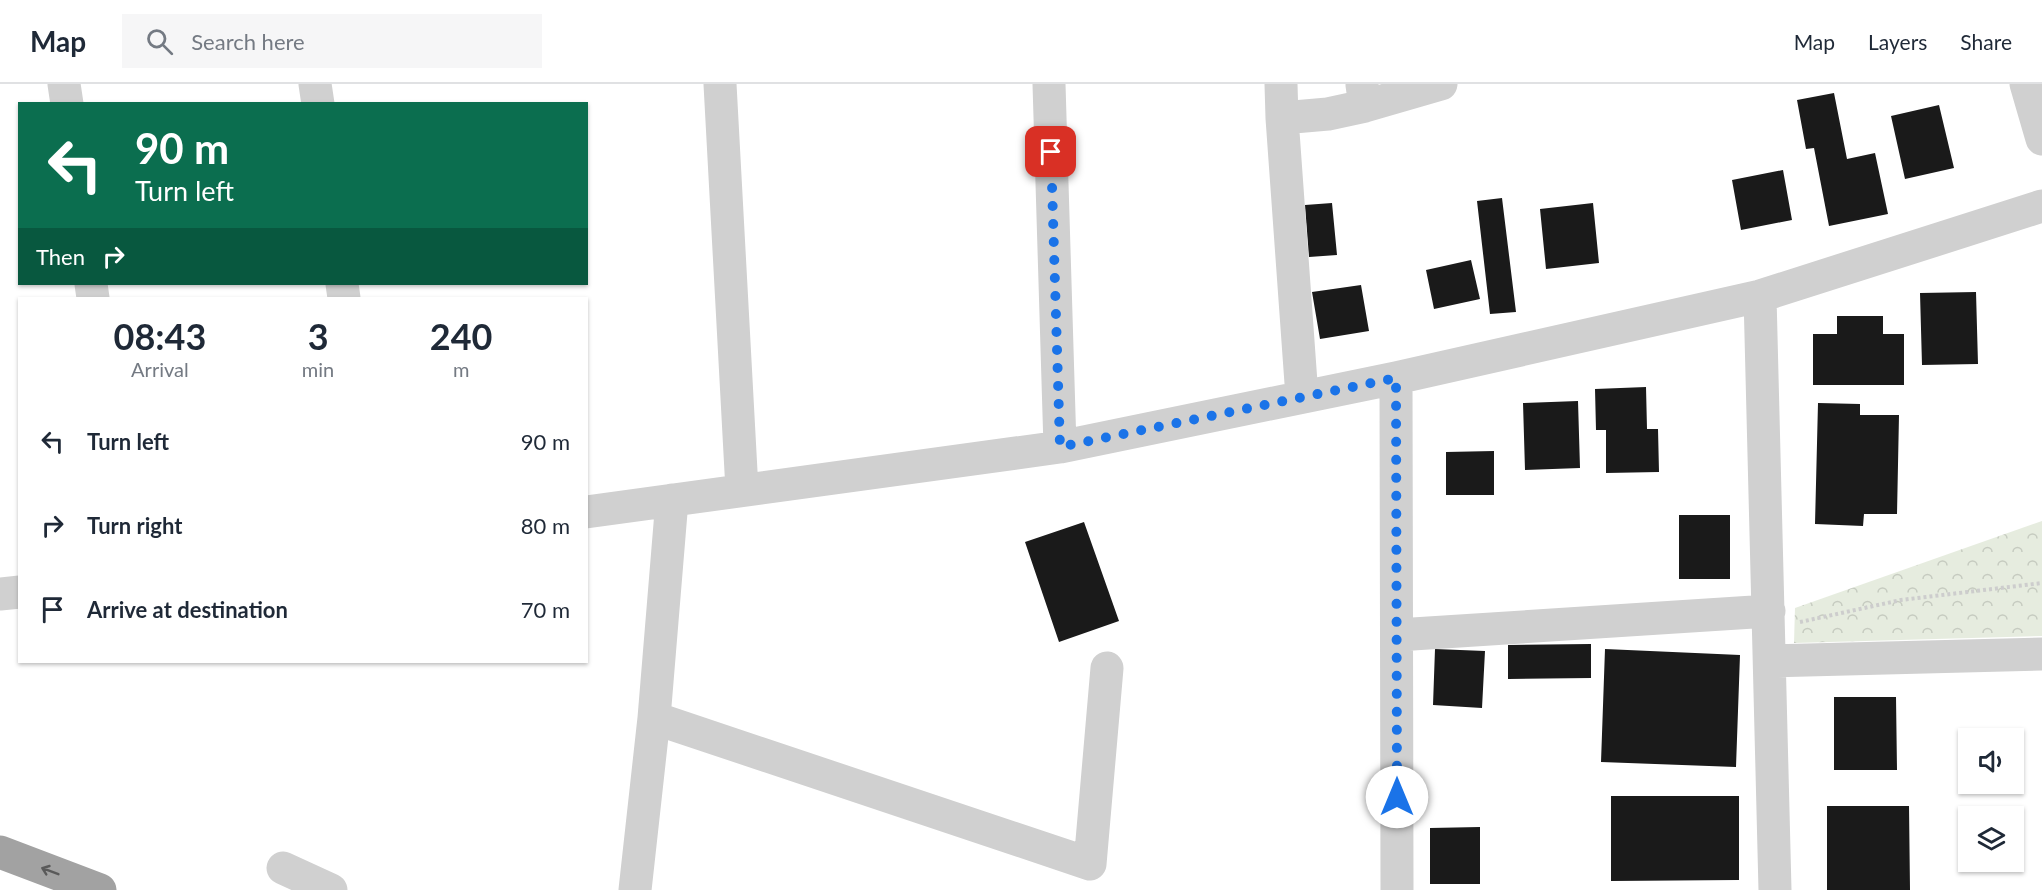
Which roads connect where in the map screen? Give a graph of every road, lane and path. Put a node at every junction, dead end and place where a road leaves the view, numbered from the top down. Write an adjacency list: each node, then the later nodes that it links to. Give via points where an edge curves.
1 (64, 84): 9 (street)
2 (315, 84): 10 (street)
3 (720, 84): 18 (street)
4 (1049, 84): 17 (street)
5 (1281, 84): 11 (street)
6 (1441, 84): 8 (street)
7 (2026, 84): 12 (street)
8 (1363, 95): 11 (street, via 1328,114)
9 (67, 102)
10 (318, 102)
11 (1282, 118): 16 (street)
12 (2042, 139)
13 (2042, 206): 14 (street)
14 (1760, 296): 15 (street); 24 (street)
15 (1396, 378): 16 (street); 25 (street)
16 (1302, 397): 17 (street)
17 (1060, 447): 18 (street)
18 (742, 490): 19 (street)
19 (672, 500): 20 (street); 29 (street)
20 (588, 512)
21 (2042, 583): 24 (path)
22 (18, 592): 23 (street)
23 (0, 594)
24 (1769, 620): 25 (street); 27 (street)
25 (1397, 634): 35 (street)
26 (2042, 654): 27 (street)
27 (1770, 661): 36 (street)
28 (1107, 668): 29 (street, via 1090,864)
29 (654, 718): 34 (street)
30 (0, 852): 32 (highway, one-way to 30)
31 (283, 868): 33 (street)
32 (100, 890)
33 (331, 890)
34 (635, 890)
35 (1397, 890)
36 (1775, 890)

